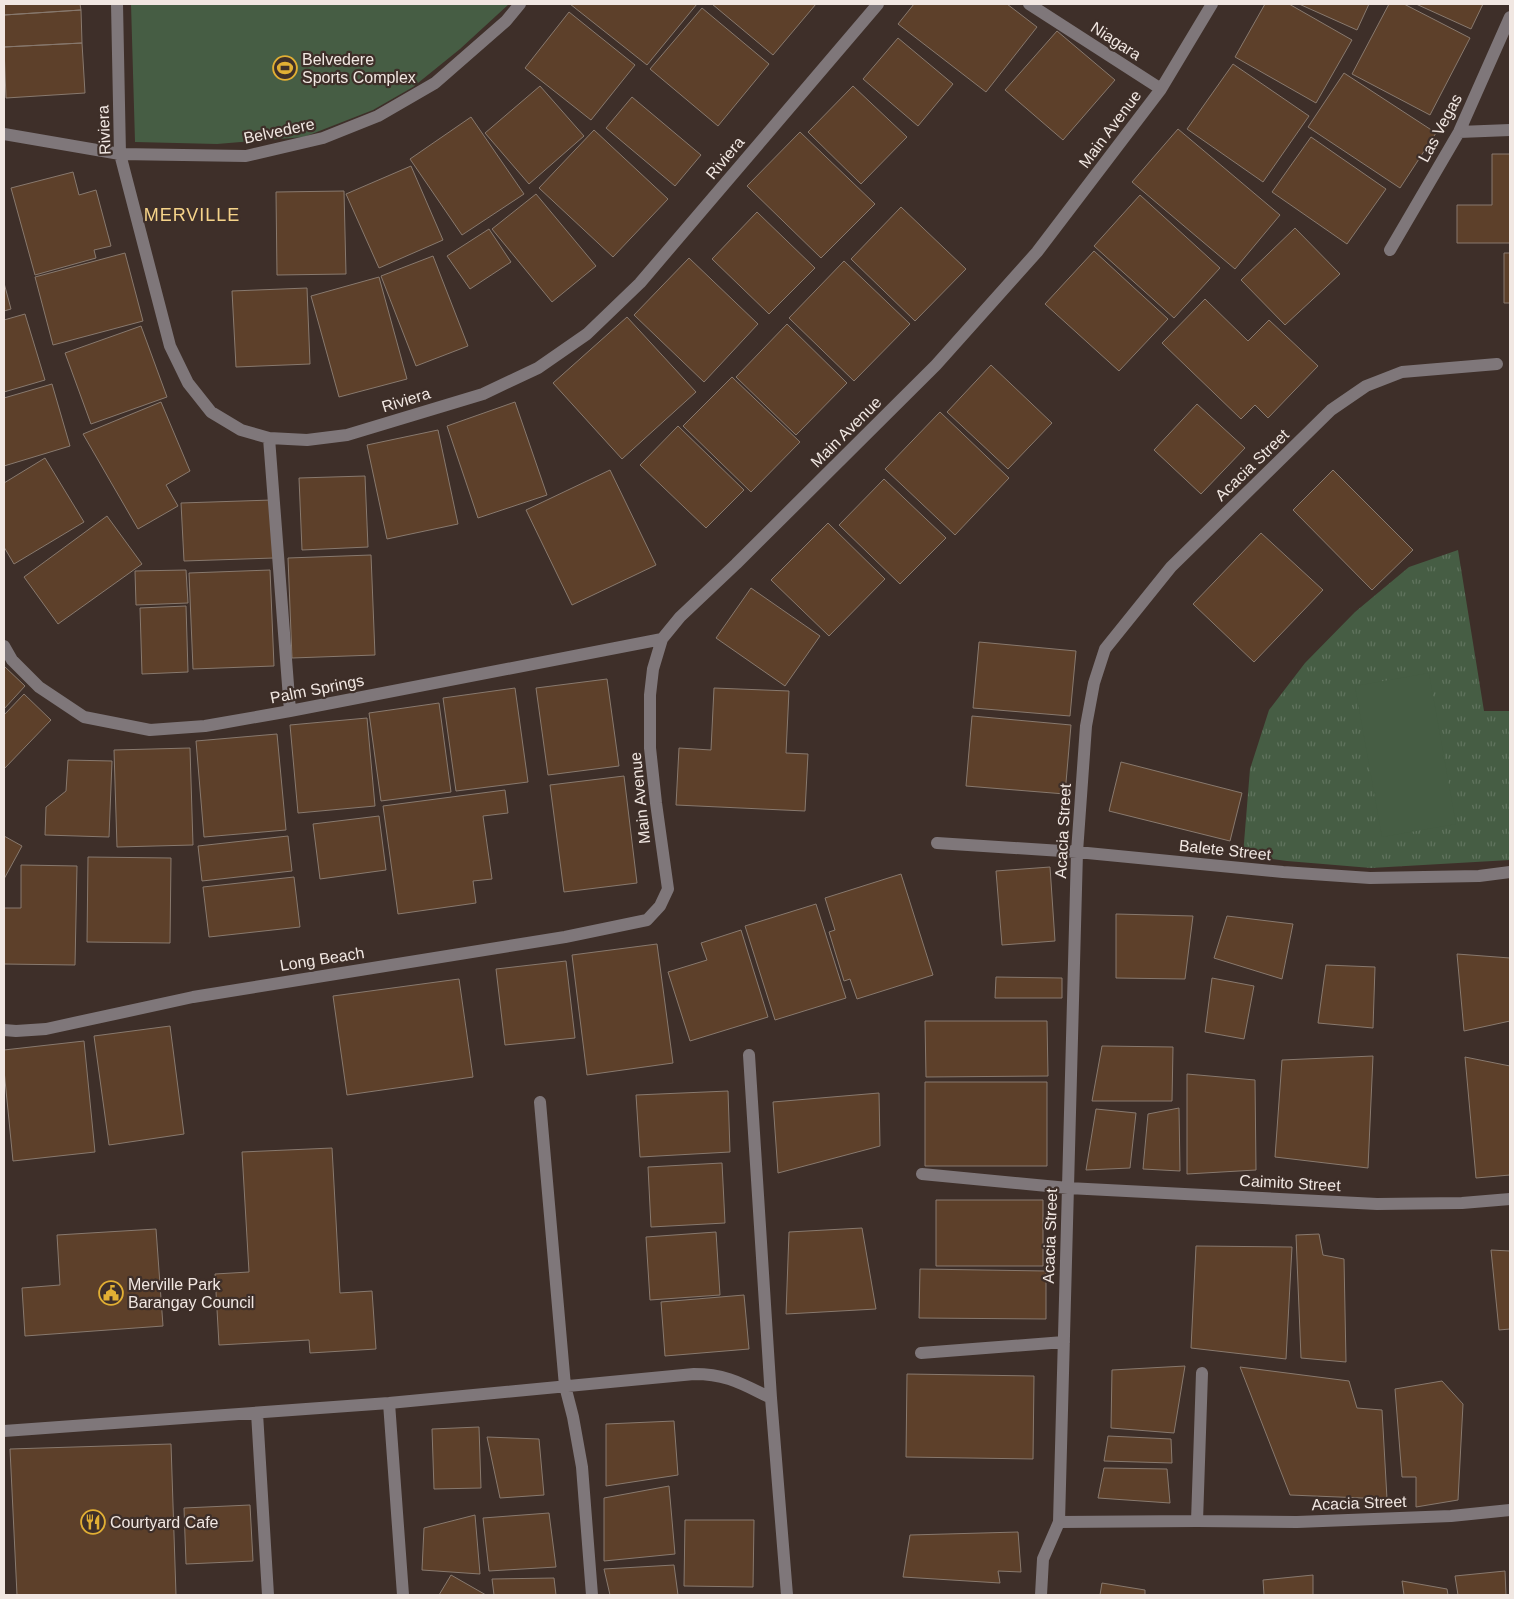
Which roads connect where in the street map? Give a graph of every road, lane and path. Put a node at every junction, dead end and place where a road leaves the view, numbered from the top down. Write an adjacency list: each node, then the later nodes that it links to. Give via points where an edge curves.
1 (117, 4): 11 (street, Riviera)
2 (520, 4): 11 (street, Belvedere, via 506,21 435,83 378,116 323,138 246,156)
3 (878, 4): 14 (street, Riviera, via 640,282 587,334 538,368 484,394 347,435 307,440)
4 (1029, 4): 7 (street, Niagara)
5 (1212, 4): 7 (street, Main Avenue)
6 (1510, 17): 9 (street, Las Vegas)
7 (1161, 89): 15 (street, Main Avenue, via 1037,252 936,366 680,617)
8 (1510, 130): 9 (street)
9 (1459, 132): 12 (street, Las Vegas)
10 (4, 134): 11 (street, Belvedere)
11 (120, 154): 14 (street, Riviera, via 170,346 188,383 211,412 241,430)
12 (1390, 250)
13 (1497, 364): 19 (street, Acacia Street, via 1402,372 1366,386 1331,410 1171,566 1105,649 1086,726)
14 (269, 438): 17 (street)
15 (662, 639): 17 (street, Palm Springs); 21 (street, Main Avenue, via 653,669 650,695 650,748 668,889 660,906)
16 (4, 646): 17 (street, Palm Springs, via 12,660 39,687 84,718 150,730 205,726)
17 (290, 712)
18 (937, 843): 19 (street, Balete Street)
19 (1077, 852): 20 (street, Balete Street, via 1370,878 1479,876); 26 (street, Acacia Street)
20 (1510, 872)
21 (647, 920): 22 (street, Long Beach, via 565,937 193,997 46,1029)
22 (4, 1030)
23 (749, 1054): 32 (street)
24 (540, 1102): 31 (street)
25 (922, 1174): 26 (street, Caimito Street)
26 (1068, 1188): 27 (street, Caimito Street, via 1377,1204); 28 (street, Acacia Street)
27 (1510, 1199)
28 (1064, 1342): 29 (street); 38 (street, Acacia Street)
29 (920, 1354)
30 (1202, 1372): 37 (street)
31 (565, 1386): 32 (street, via 712,1374 733,1379); 33 (street); 41 (street, via 582,1467)
32 (771, 1398): 42 (street)
33 (389, 1403): 34 (street); 40 (street)
34 (257, 1413): 35 (street); 39 (street)
35 (4, 1431)
36 (1510, 1510): 37 (street, Acacia Street, via 1451,1516 1297,1522)
37 (1197, 1521): 38 (street, Acacia Street)
38 (1059, 1522): 43 (street, Acacia Street, via 1043,1559)
39 (268, 1595)
40 (403, 1595)
41 (592, 1595)
42 (788, 1595)
43 (1042, 1595)

